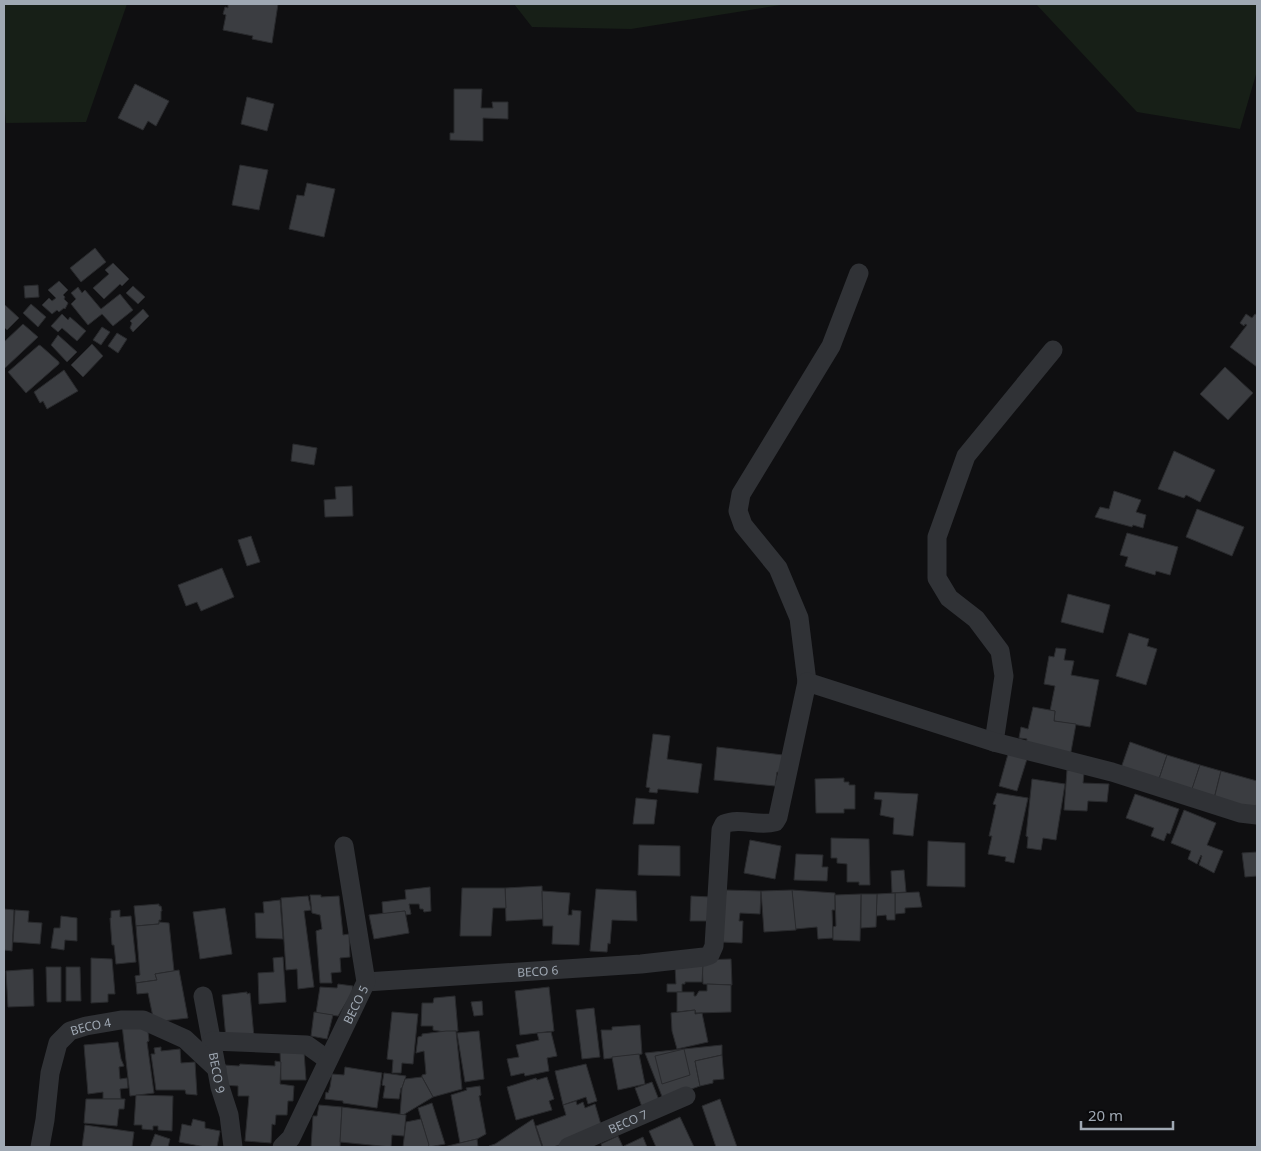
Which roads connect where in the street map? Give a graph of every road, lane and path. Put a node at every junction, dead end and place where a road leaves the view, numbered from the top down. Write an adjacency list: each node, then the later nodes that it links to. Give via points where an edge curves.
1 (859, 273): 3 (lane, via 831,346 741,494 738,511 743,525 778,568 799,618)
2 (1053, 350): 4 (lane, via 966,456 937,537 937,578 948,598 976,619 1000,651 1004,676)
3 (807, 682): 4 (lane); 7 (lane, BECO 6, via 778,817 768,824 730,821 721,830 714,946 710,955 641,964)
4 (994, 742): 5 (lane, via 1112,772 1240,813)
5 (1257, 815)
6 (344, 846): 7 (lane, BECO 5)
7 (366, 982): 10 (lane, BECO 5)
8 (203, 996): 9 (lane, BECO 9)
9 (212, 1041): 10 (lane, via 307,1045); 11 (lane, BECO 9)
10 (328, 1060): 15 (lane, BECO 5, via 291,1138)
11 (217, 1069): 13 (lane, BECO 4, via 185,1039 143,1020 121,1020 70,1032 58,1043 50,1073); 14 (lane, BECO 9, via 229,1115)
12 (686, 1096): 16 (lane, BECO 7)
13 (40, 1147)
14 (233, 1147)
15 (282, 1147)
16 (568, 1147)

